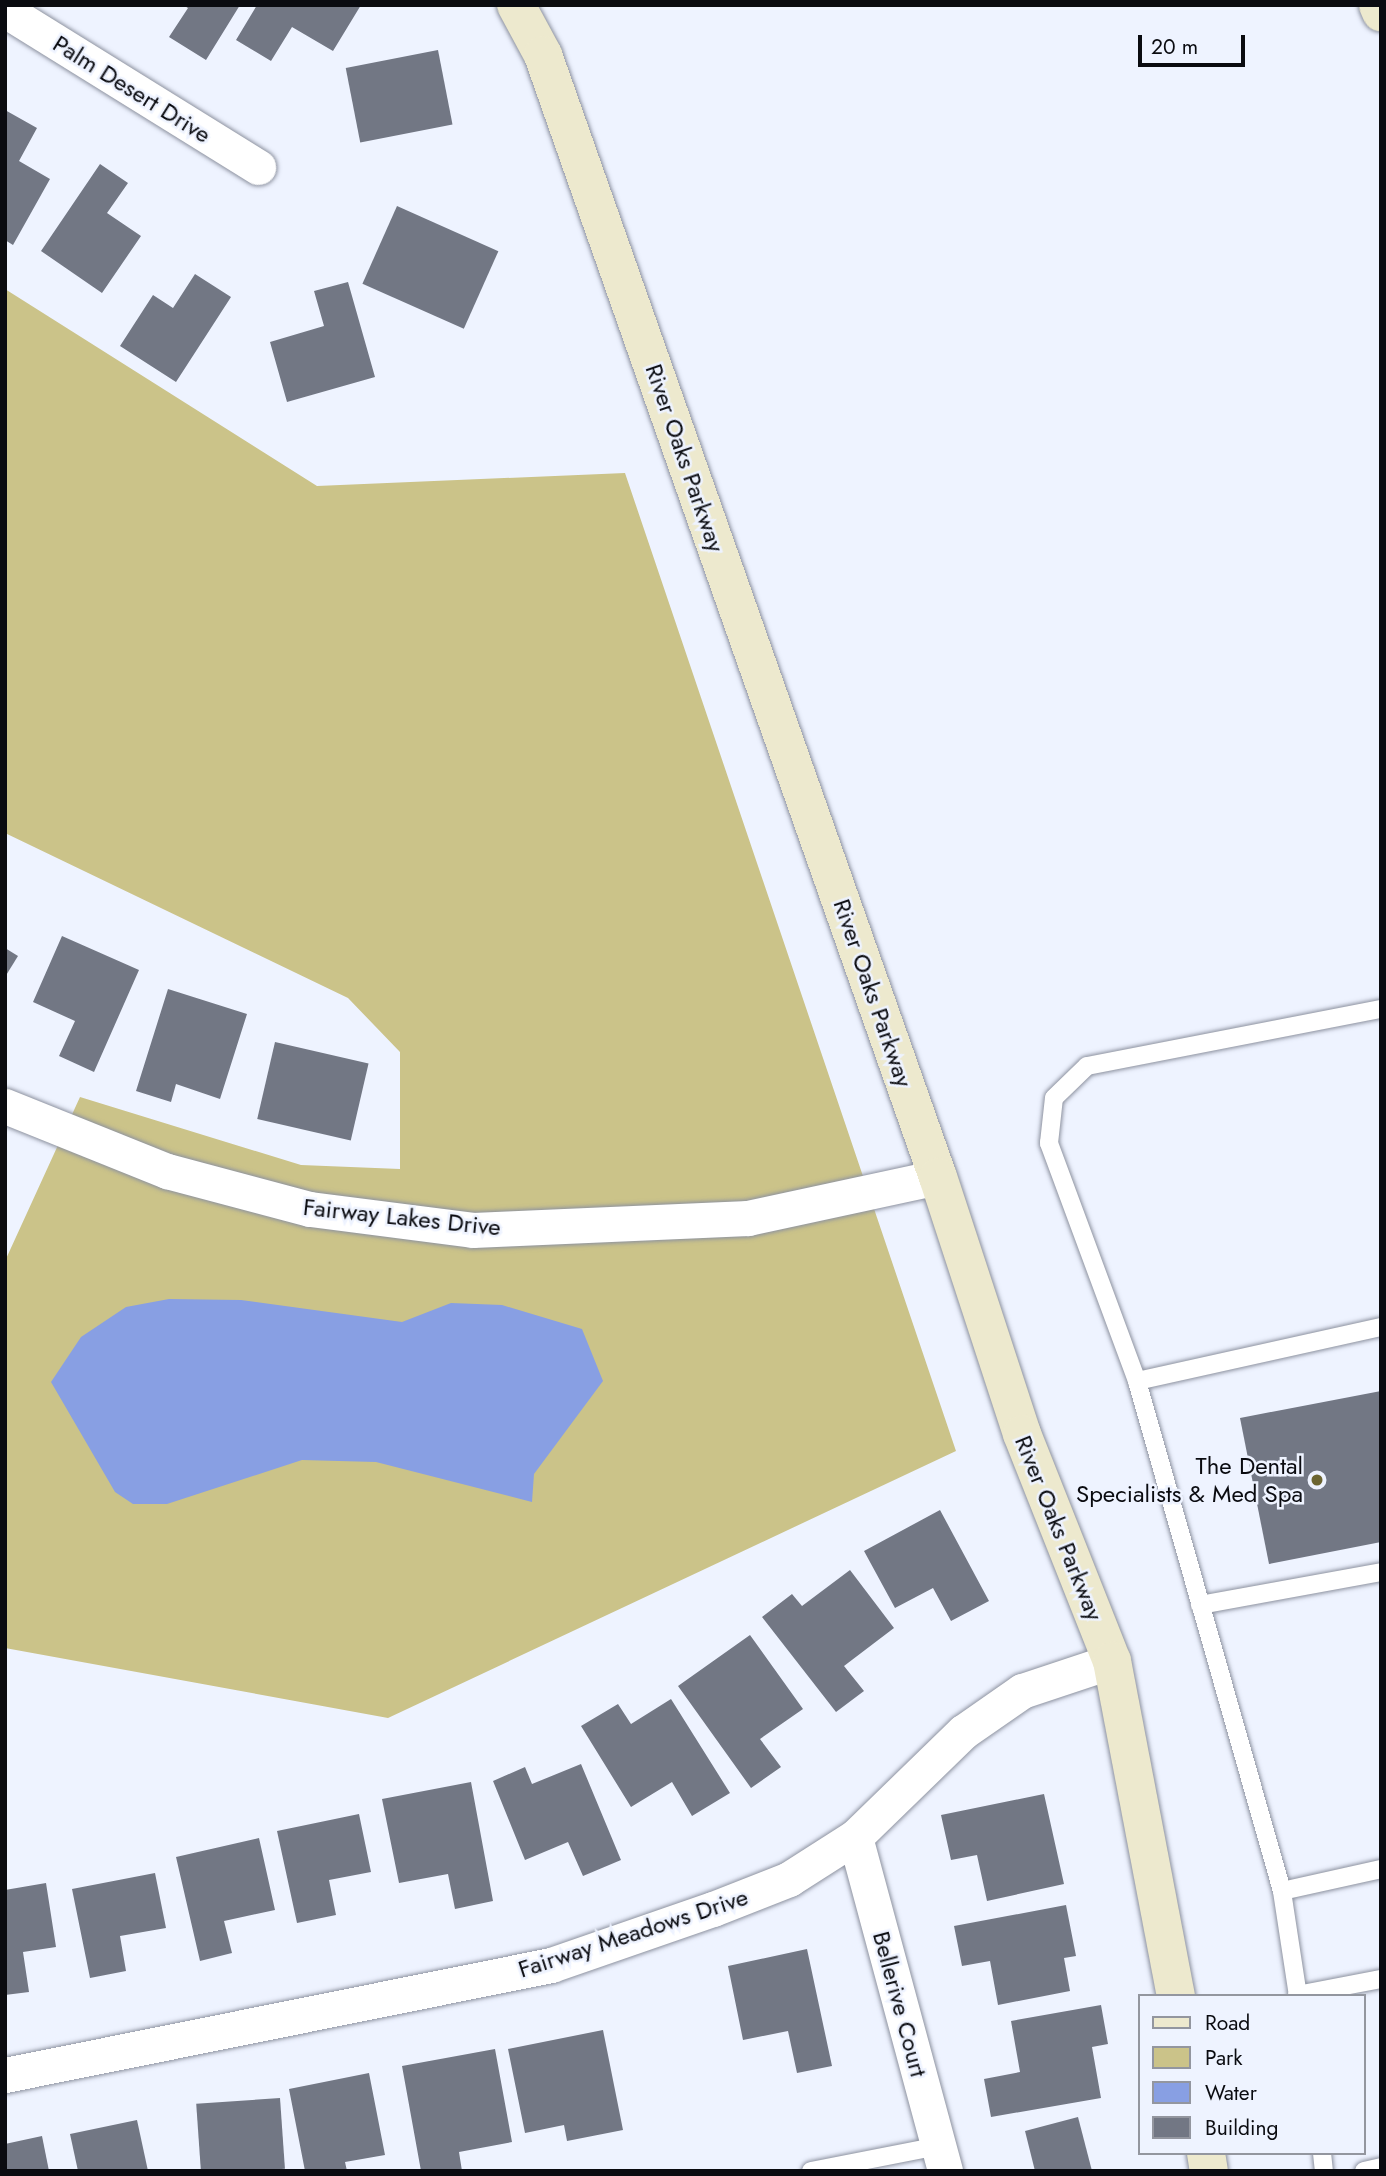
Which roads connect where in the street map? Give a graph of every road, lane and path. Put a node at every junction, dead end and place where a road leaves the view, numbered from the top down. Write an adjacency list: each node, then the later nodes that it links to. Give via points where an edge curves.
1 (516, 5): 8 (street, River Oaks Parkway, via 548,67)
2 (1378, 5): 4 (street)
3 (5, 10): 5 (street, Palm Desert Drive)
4 (1381, 12)
5 (258, 167)
6 (1381, 1009): 10 (lane, via 1087,1066 1054,1098 1049,1143)
7 (5, 1106): 8 (street, Fairway Lakes Drive, via 167,1171 245,1192 310,1209 473,1230 748,1218)
8 (938, 1177): 13 (street, River Oaks Parkway, via 1022,1434)
9 (1381, 1327): 10 (lane)
10 (1137, 1381): 12 (lane)
11 (1381, 1572): 12 (lane)
12 (1200, 1605): 16 (lane)
13 (1112, 1661): 14 (street, Fairway Meadows Drive, via 1022,1691 963,1732); 18 (street, River Oaks Parkway)
14 (855, 1837): 21 (street, Fairway Meadows Drive, via 789,1879 551,1965); 22 (street, Bellerive Court)
15 (1381, 1869): 16 (lane)
16 (1282, 1891): 19 (lane)
17 (1381, 1979): 20 (lane)
18 (1176, 1994)
19 (1298, 1994)
20 (1303, 1994)
21 (5, 2075)
22 (942, 2159): 24 (lane)
23 (1381, 2167): 25 (lane)
24 (811, 2171)
25 (1364, 2171)

